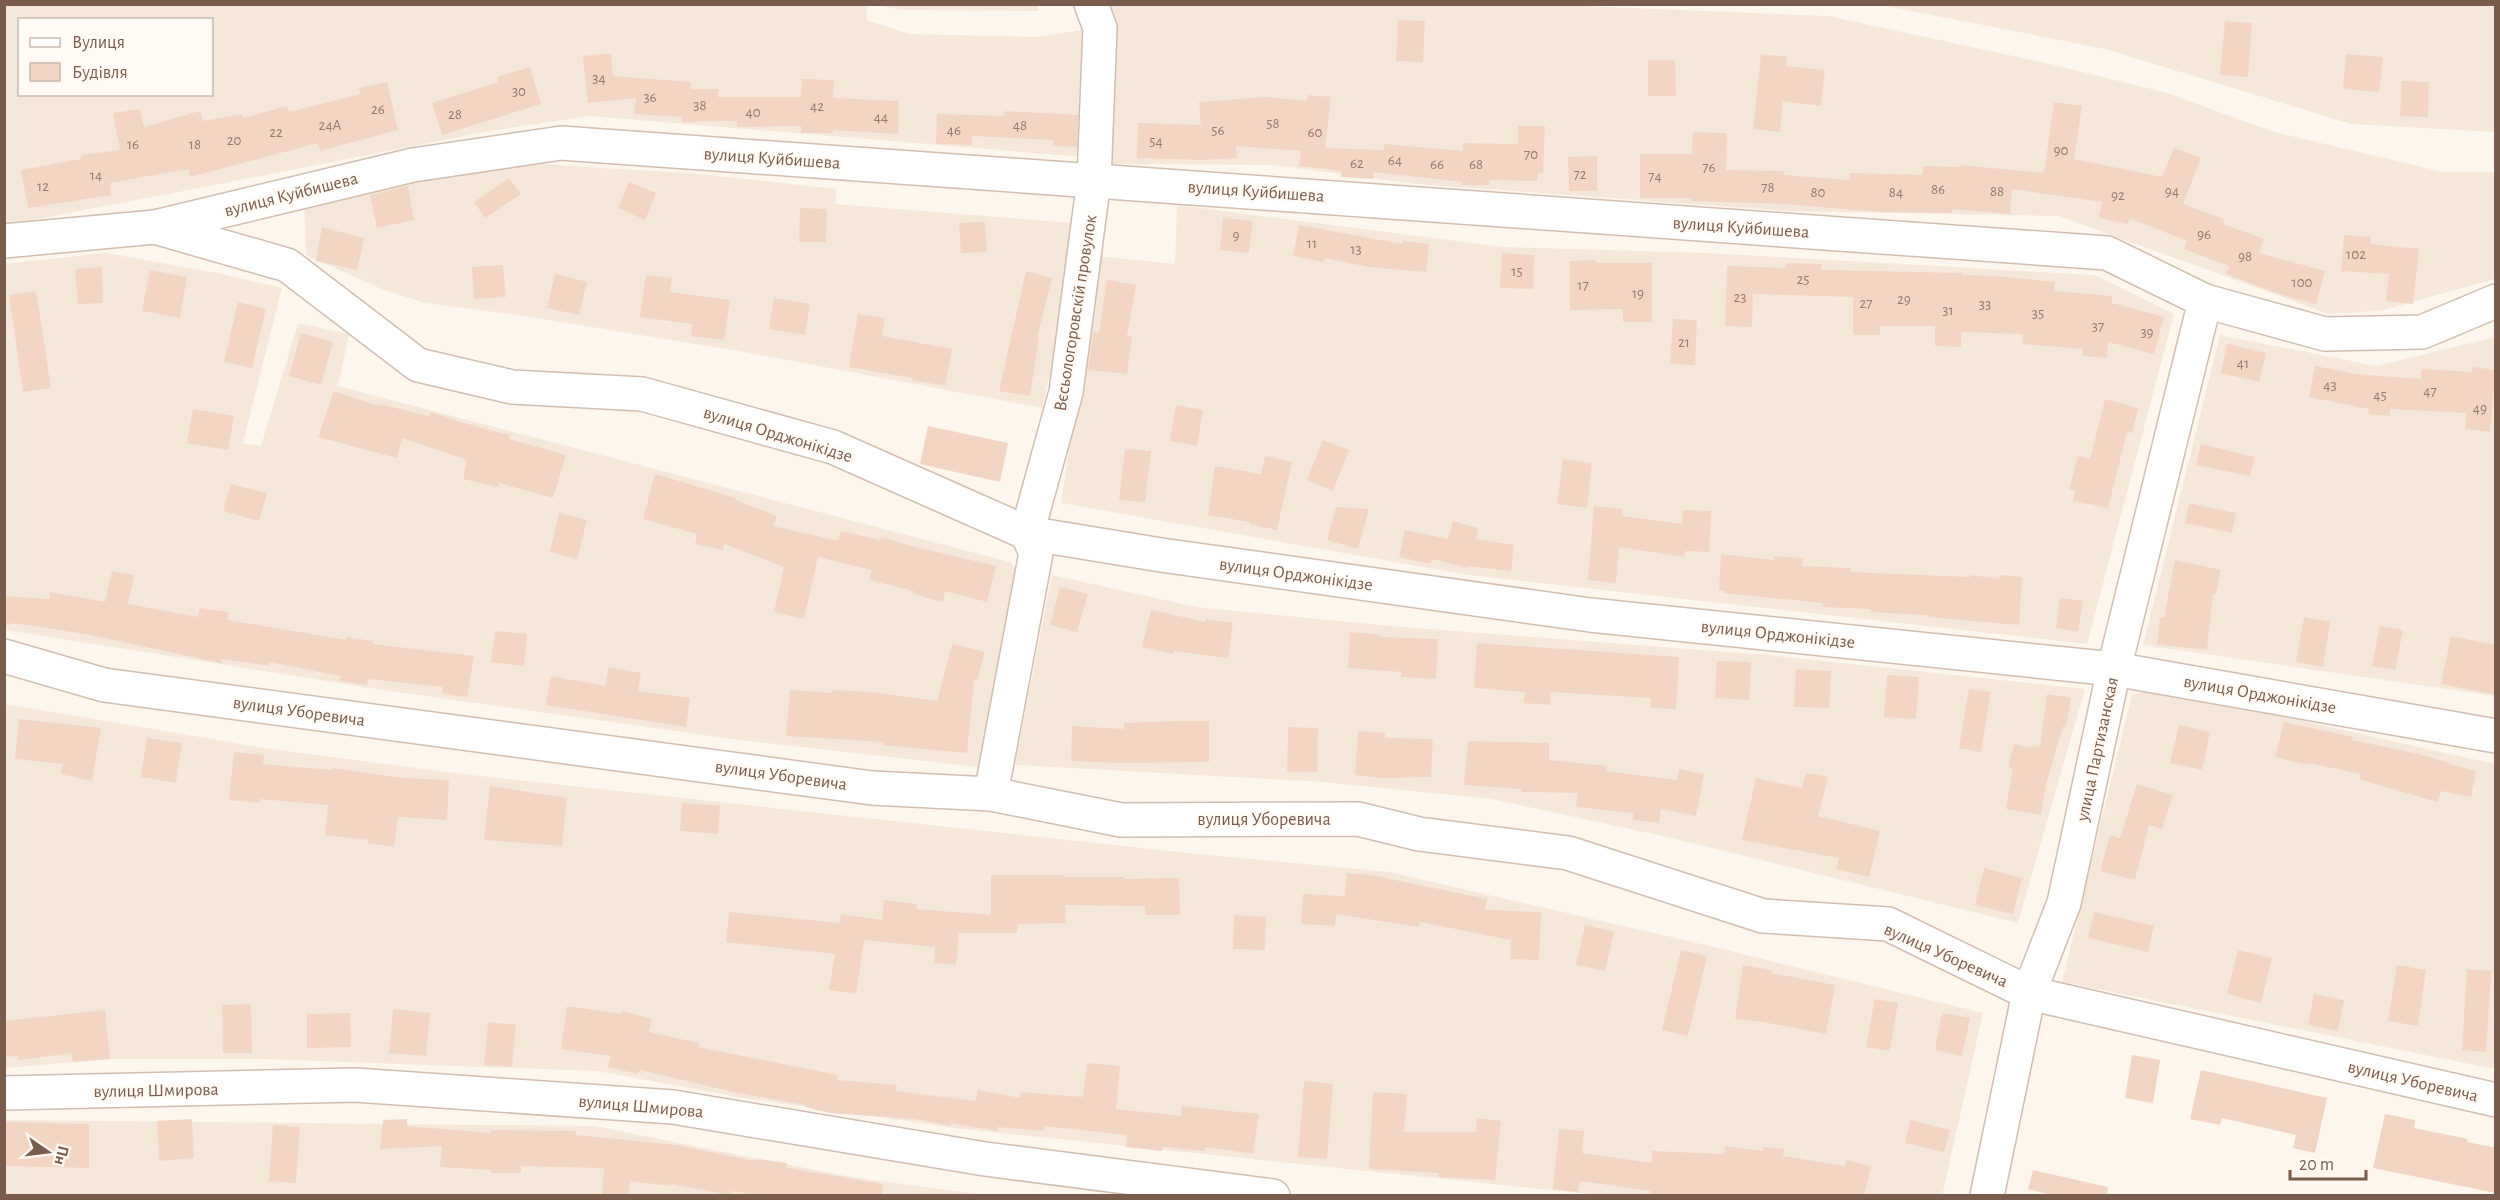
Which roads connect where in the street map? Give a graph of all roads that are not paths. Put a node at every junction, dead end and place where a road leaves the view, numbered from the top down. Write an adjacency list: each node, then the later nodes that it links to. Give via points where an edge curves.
1 (1091, 4): 2 (street, Вєсьологоровскій провулок, via 1100,28)
2 (1094, 180): 3 (street, вулиця Куйбишева, via 561,143 413,165); 5 (street, вулиця Куйбишева, via 2107,253); 7 (street, Вєсьологоровскій провулок, via 1066,392)
3 (155, 227): 4 (street, вулиця Куйбишева); 7 (street, вулиця Орджонікідзе, via 287,265 418,365 512,387 642,394 833,447)
4 (4, 241)
5 (2205, 301): 6 (street, вулиця Куйбишева, via 2325,334 2422,332); 9 (street, улица Партизанская)
6 (2496, 301)
7 (1027, 533): 9 (street, вулиця Орджонікідзе, via 1590,615); 11 (street, via 1036,553)
8 (4, 656): 11 (street, вулиця Уборевича, via 104,684 872,788)
9 (2114, 669): 10 (street, вулиця Орджонікідзе); 12 (street, улица Партизанская, via 2064,903)
10 (2496, 736)
11 (991, 794): 12 (street, вулиця Уборевича, via 1121,820 1358,819 1419,834 1568,853 1763,916 1888,924)
12 (2029, 993): 14 (street, вулиця Уборевича); 16 (street, улица Партизанская)
13 (4, 1094): 15 (street, вулиця Шмирова, via 355,1085 673,1107 985,1158)
14 (2496, 1100)
15 (1273, 1196)
16 (1987, 1196)

